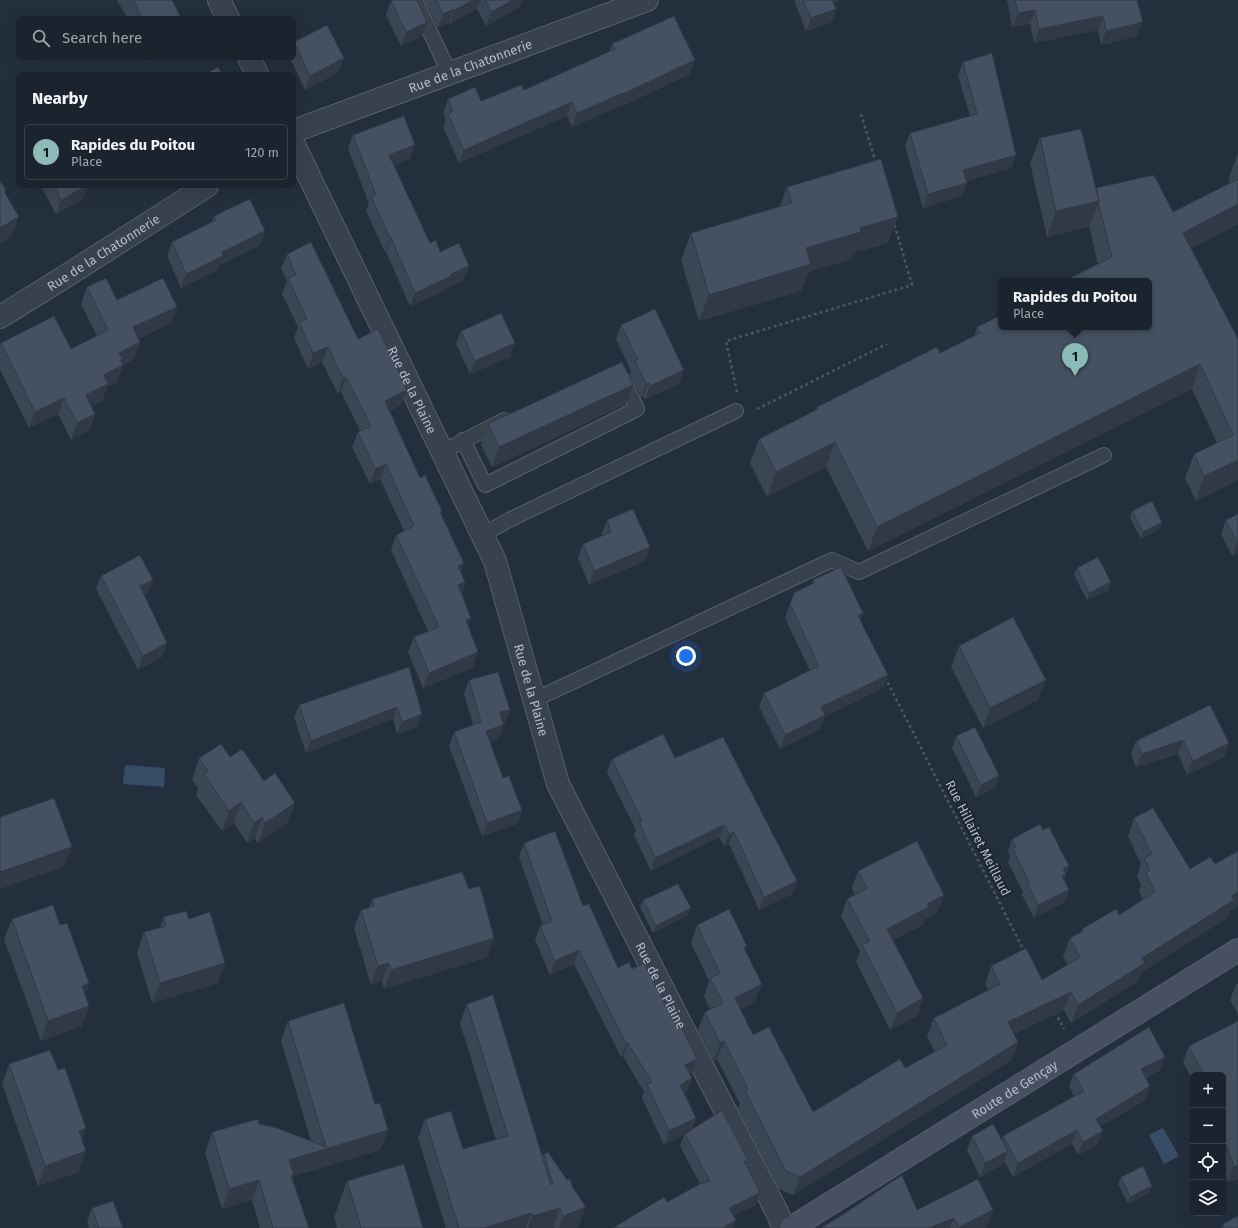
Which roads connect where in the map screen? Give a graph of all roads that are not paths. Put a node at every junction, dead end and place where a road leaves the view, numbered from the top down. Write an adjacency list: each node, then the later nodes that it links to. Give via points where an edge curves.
1 (219, 0): 4 (street)
2 (415, 0): 7 (lane)
3 (647, 0): 7 (street, Rue de la Chatonnerie)
4 (227, 16)
5 (250, 60): 6 (street)
6 (256, 72)
7 (450, 74): 8 (street, Rue de la Chatonnerie)
8 (296, 130)
9 (296, 149): 16 (street, Rue de la Plaine)
10 (204, 188): 11 (street, Rue de la Chatonnerie)
11 (0, 317)
12 (616, 367): 15 (lane, via 637,409 485,485)
13 (736, 411): 18 (lane)
14 (518, 413): 15 (lane)
15 (463, 440): 16 (lane)
16 (442, 452): 18 (street, Rue de la Plaine)
17 (1104, 455): 19 (lane, via 860,572 832,560)
18 (482, 535): 19 (street, Rue de la Plaine, via 495,561)
19 (534, 700): 21 (street, Rue de la Plaine, via 558,784)
20 (1238, 950): 22 (main road, Route de Gençay)
21 (784, 1228)
22 (791, 1228)

